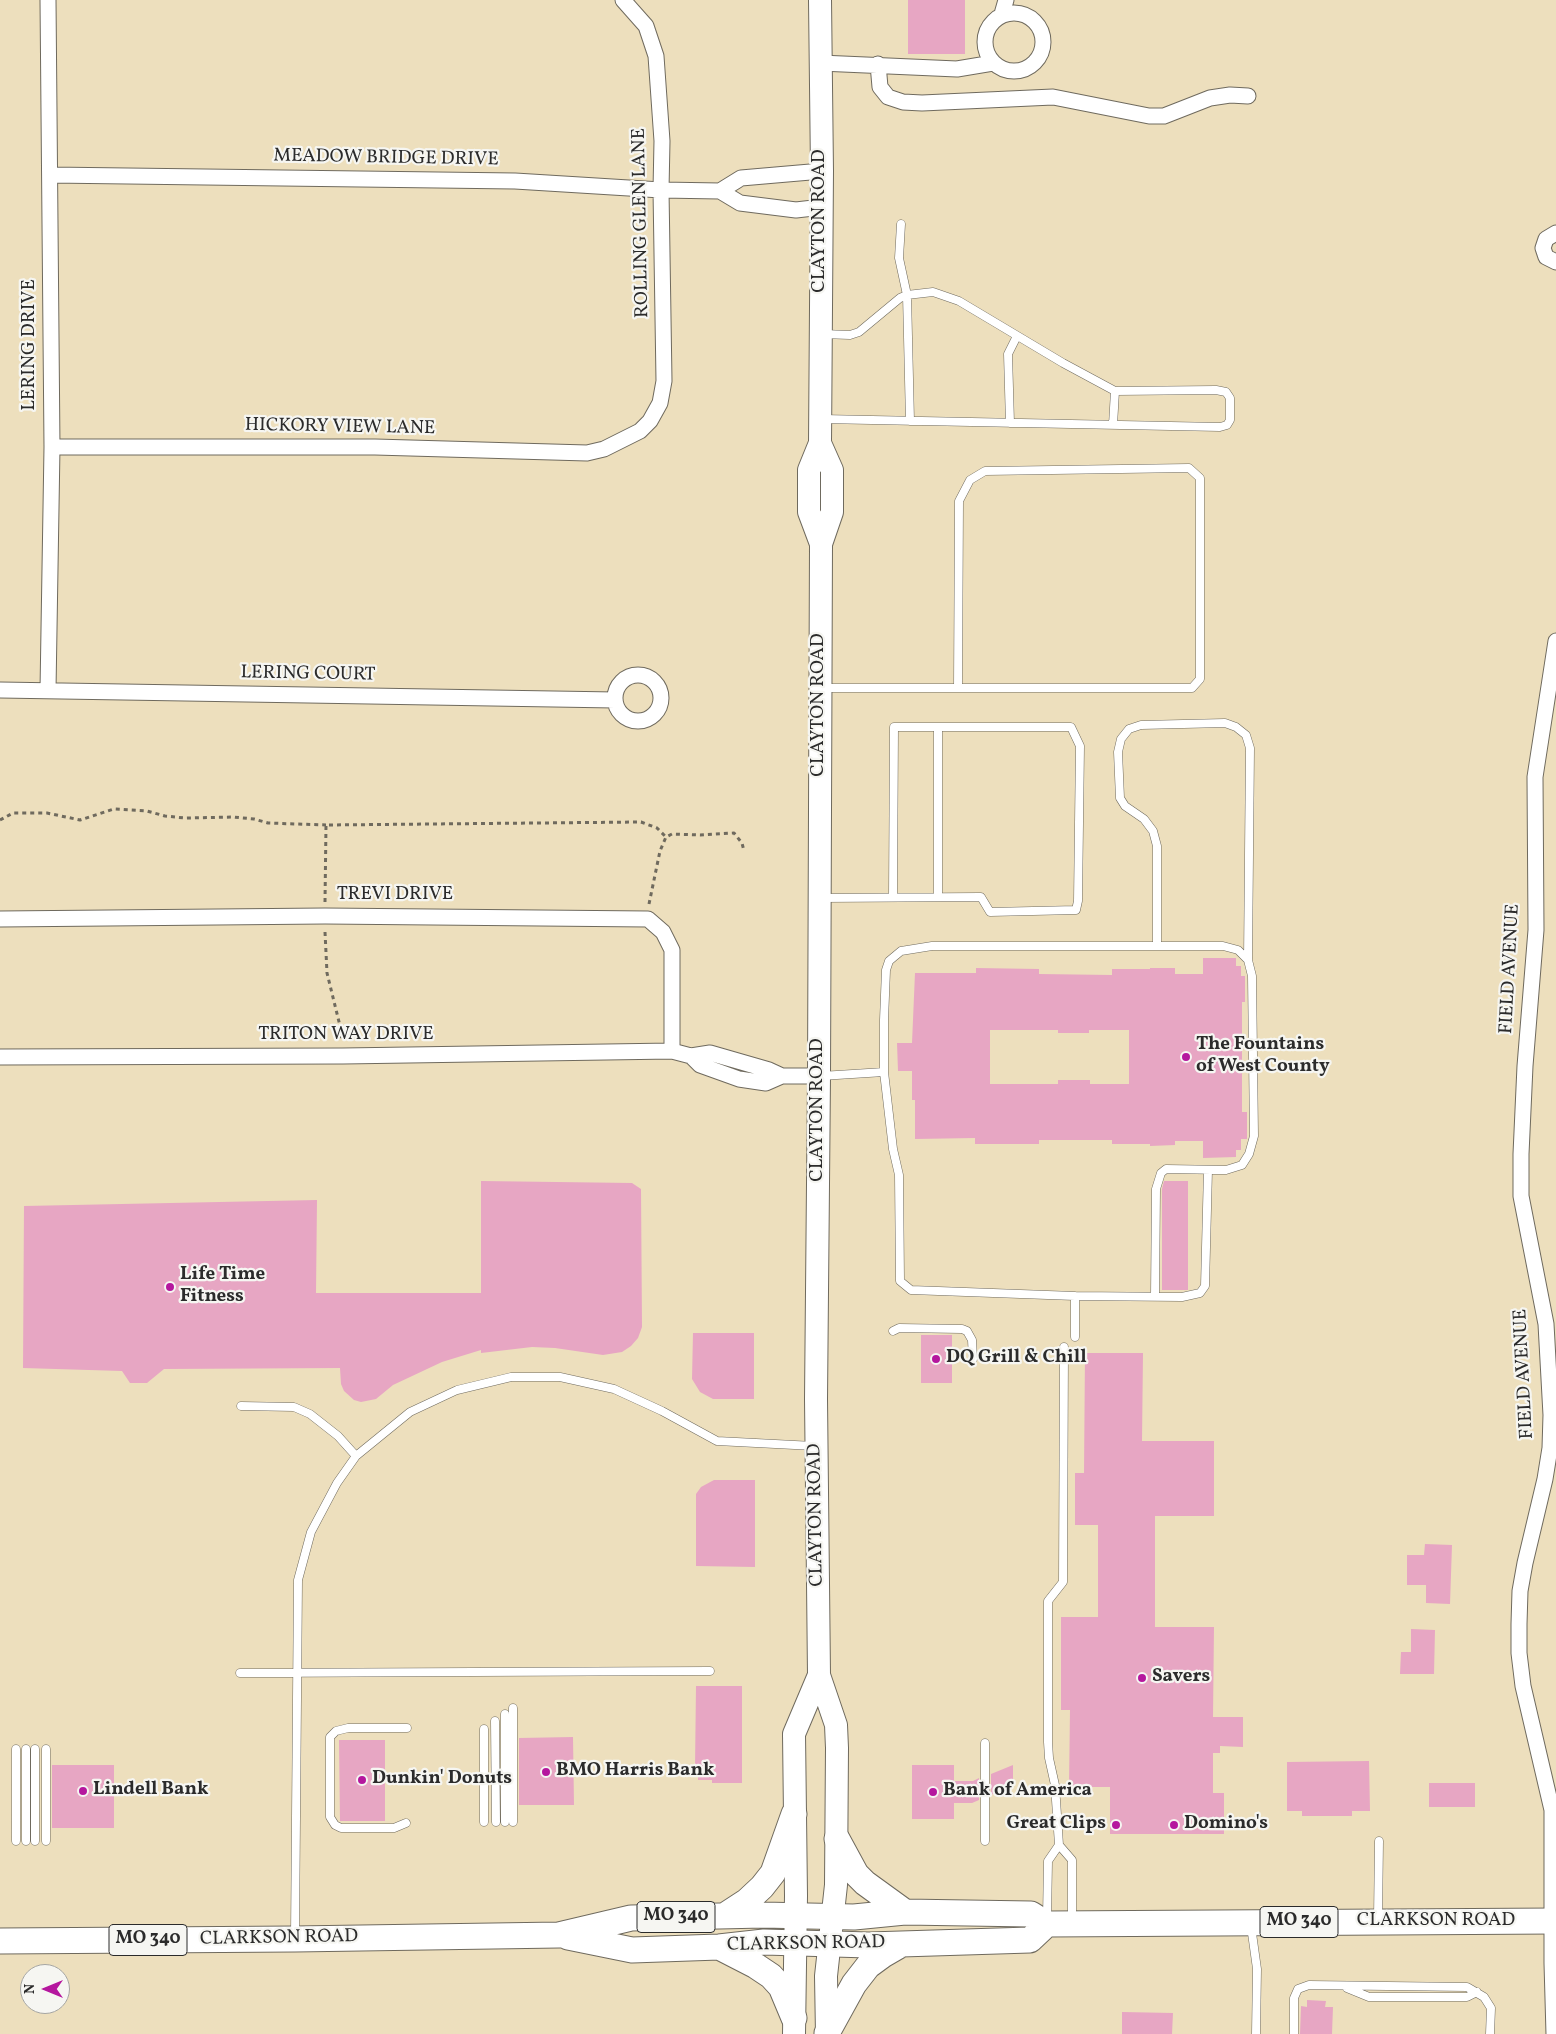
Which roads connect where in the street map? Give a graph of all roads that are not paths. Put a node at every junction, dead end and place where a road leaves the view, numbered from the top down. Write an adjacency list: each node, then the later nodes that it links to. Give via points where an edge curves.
1 (48, 0): 10 (street, LERING DRIVE)
2 (624, 0): 11 (street, ROLLING GLEN LANE, via 646,26 656,56 662,141)
3 (820, 0): 6 (main road, CLAYTON ROAD)
4 (1004, 7): 5 (street, via 985,36 988,55); 5 (street, via 1036,22 1044,39 1043,48 1034,64 1018,71 1009,71)
5 (993, 62): 7 (street, via 957,69)
6 (820, 63): 7 (street); 9 (main road, CLAYTON ROAD)
7 (878, 64): 8 (street, via 880,87 888,97 903,102 1053,97 1149,116 1164,116 1210,98)
8 (1248, 96)
9 (822, 171): 12 (street, via 742,178); 13 (main road, CLAYTON ROAD)
10 (50, 175): 11 (street, MEADOW BRIDGE DRIVE, via 515,181); 26 (street, LERING DRIVE)
11 (661, 190): 12 (street, MEADOW BRIDGE DRIVE); 25 (street, ROLLING GLEN LANE, via 664,381 660,403 650,421 640,431)
12 (720, 191): 13 (street, MEADOW BRIDGE DRIVE, via 740,203 796,210)
13 (822, 208): 18 (main road, CLAYTON ROAD)
14 (901, 224): 17 (lane, via 898,258)
15 (1556, 233): 16 (street, via 1546,239 1543,248 1546,257)
16 (1556, 262)
17 (904, 296): 18 (lane, via 859,332 850,335); 19 (lane, via 933,292 959,301); 22 (lane)
18 (821, 334): 21 (main road, CLAYTON ROAD)
19 (1017, 336): 20 (lane); 23 (lane, via 1008,354)
20 (1115, 391): 24 (lane); 24 (lane, via 1226,392 1230,398 1230,420 1220,427)
21 (820, 419): 22 (lane); 28 (main road, CLAYTON ROAD, via 820,442 832,470 832,512 821,544)
22 (910, 421): 23 (lane)
23 (1010, 423): 24 (lane)
24 (1113, 425)
25 (624, 439): 26 (street, HICKORY VIEW LANE, via 586,453 375,447)
26 (52, 447): 31 (street, LERING DRIVE)
27 (1556, 640): 85 (street, FIELD AVENUE, via 1535,777 1536,930 1521,1154 1522,1204 1546,1324 1551,1415 1545,1479 1520,1591 1519,1624 1522,1686 1552,1810)
28 (820, 688): 29 (lane); 36 (main road, CLAYTON ROAD)
29 (958, 688): 29 (lane, via 1192,688 1200,679 1200,478 1189,468 985,471 970,480 959,501)
30 (0, 690): 31 (street, LERING COURT)
31 (48, 690): 32 (street, LERING COURT)
32 (615, 700)
33 (938, 727): 34 (lane, via 894,727); 35 (lane); 35 (lane, via 1071,727 1080,746 1076,910 990,912 981,897)
34 (893, 897): 35 (lane); 36 (lane)
35 (938, 897)
36 (819, 898): 43 (main road, CLAYTON ROAD)
37 (0, 919): 40 (street, TREVI DRIVE, via 315,916 648,919 663,932 672,950)
38 (1157, 946): 39 (lane, via 1223,946 1238,950); 39 (lane, via 1157,846 1153,831 1144,819 1120,798 1118,752 1121,739 1129,729 1141,725 1225,723 1246,735 1250,748); 42 (lane, via 932,946 901,951 889,961 886,970)
39 (1248, 960): 44 (lane, via 1252,976 1254,1136 1242,1165 1226,1170)
40 (672, 1051): 41 (street, TRITON WAY DRIVE, via 343,1056); 43 (street, TRITON WAY DRIVE, via 692,1056 700,1066 739,1080 766,1083 782,1076)
41 (0, 1056)
42 (884, 1072): 43 (lane); 45 (lane, via 899,1175 900,1281 911,1290)
43 (819, 1076): 52 (main road, CLAYTON ROAD)
44 (1208, 1170): 46 (lane, via 1206,1286 1193,1295); 46 (lane, via 1166,1169 1161,1173 1156,1189)
45 (1075, 1296): 46 (lane); 48 (lane)
46 (1156, 1296)
47 (893, 1331): 50 (lane, via 899,1328 962,1329 972,1340)
48 (1075, 1337)
49 (1064, 1347): 79 (lane, via 1063,1582 1048,1601 1049,1758 1055,1784)
50 (974, 1359)
51 (241, 1406): 53 (lane, via 294,1407 310,1414 338,1436)
52 (816, 1447): 53 (lane, via 717,1441 614,1389 560,1377 511,1377 457,1390 410,1412); 57 (main road, CLAYTON ROAD)
53 (356, 1456): 56 (lane, via 337,1483 311,1532 304,1556 298,1580)
54 (710, 1671): 56 (lane)
55 (240, 1673): 56 (lane)
56 (296, 1673): 90 (lane)
57 (819, 1675): 68 (main road, CLAYTON ROAD, via 794,1734); 72 (main road, CLAYTON ROAD, via 836,1725)
58 (513, 1708): 59 (lane, via 509,1822)
59 (505, 1714)
60 (495, 1721): 70 (lane)
61 (406, 1728): 71 (lane, via 348,1728 336,1731 330,1737 330,1817 335,1825 341,1828 394,1828)
62 (484, 1729): 69 (lane)
63 (985, 1742): 77 (lane)
64 (16, 1749): 73 (lane)
65 (26, 1749): 74 (lane)
66 (35, 1749): 75 (lane)
67 (46, 1749): 76 (lane)
68 (794, 1814): 81 (main road, via 773,1873 762,1888); 82 (main road, CLAYTON ROAD)
69 (484, 1822)
70 (496, 1822)
71 (406, 1823)
72 (837, 1839): 80 (main road, via 856,1874); 83 (main road, CLAYTON ROAD)
73 (16, 1841)
74 (26, 1841)
75 (35, 1841)
76 (46, 1841)
77 (985, 1841)
78 (1379, 1841): 86 (lane)
79 (1059, 1846): 87 (lane, via 1072,1860); 88 (lane, via 1048,1861)
80 (905, 1912): 83 (main road, CLARKSON ROAD / MO 340); 88 (main road, CLARKSON ROAD / MO 340, via 1031,1914)
81 (724, 1916): 82 (main road, CLARKSON ROAD / MO 340); 89 (main road, CLARKSON ROAD / MO 340, via 631,1918)
82 (796, 1916): 83 (main road, CLARKSON ROAD / MO 340); 92 (main road, CLAYTON ROAD)
83 (833, 1916): 94 (main road, CLAYTON ROAD)
84 (1251, 1921): 86 (main road, CLARKSON ROAD / MO 340); 87 (main road, CLARKSON ROAD / MO 340); 98 (lane, via 1257,1969)
85 (1554, 1921): 86 (main road, CLARKSON ROAD / MO 340); 101 (street, FIELD AVENUE)
86 (1378, 1922)
87 (1072, 1923): 88 (main road, CLARKSON ROAD / MO 340)
88 (1047, 1924): 93 (main road, CLARKSON ROAD / MO 340, via 1030,1940)
89 (559, 1935): 90 (main road, CLARKSON ROAD / MO 340); 95 (main road, CLARKSON ROAD / MO 340, via 632,1950)
90 (295, 1940): 91 (main road, CLARKSON ROAD / MO 340)
91 (0, 1942)
92 (795, 1943): 94 (main road, CLARKSON ROAD / MO 340); 95 (main road, CLARKSON ROAD / MO 340, via 764,1942); 96 (main road, CLAYTON ROAD)
93 (905, 1943): 94 (main road, CLARKSON ROAD / MO 340); 97 (main road, via 868,1966)
94 (830, 1944): 97 (main road, CLAYTON ROAD, via 826,1976)
95 (719, 1947): 96 (main road, via 771,1976 781,1987)
96 (794, 2026)
97 (826, 2034)
98 (1256, 2034)
99 (1294, 2034): 100 (lane, via 1294,1998 1298,1989 1309,1985 1467,1987 1484,1997 1491,2008)
100 (1490, 2034)
101 (1554, 2034)

